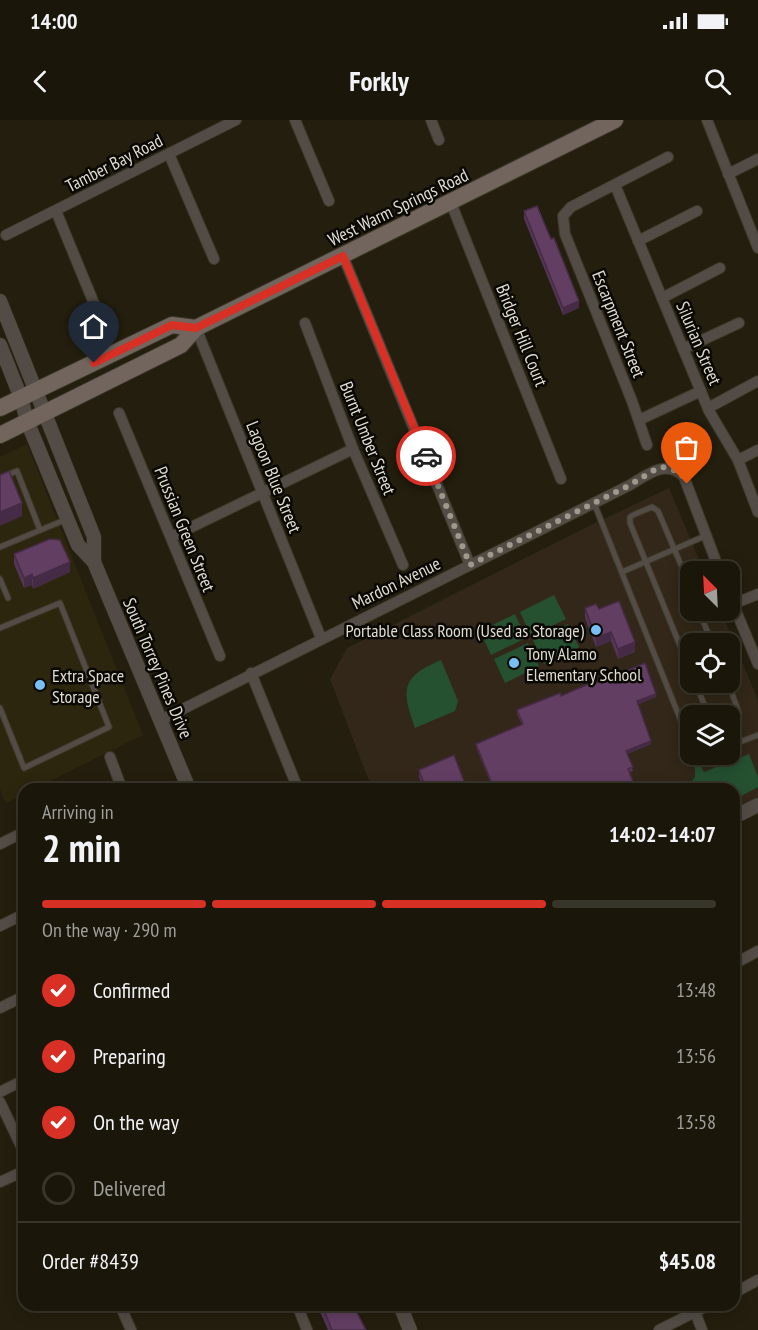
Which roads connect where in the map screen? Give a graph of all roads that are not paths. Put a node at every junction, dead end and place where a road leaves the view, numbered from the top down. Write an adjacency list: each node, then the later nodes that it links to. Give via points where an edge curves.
1 (236, 120): 7 (street, Tamber Bay Road)
2 (295, 120): 12 (street)
3 (431, 120): 6 (street)
4 (615, 120): 13 (main road, West Warm Springs Road)
5 (707, 120): 10 (street)
6 (439, 140)
7 (169, 154): 14 (street, Tamber Bay Road); 21 (street)
8 (668, 157): 11 (street)
9 (758, 159): 10 (street)
10 (728, 174): 16 (street)
11 (615, 185): 18 (street, Silurian Street); 39 (street, Escarpment Street, via 571,207 563,216 565,234)
12 (329, 201)
13 (451, 203): 20 (main road, West Warm Springs Road); 47 (street, Bridger Hill Court)
14 (56, 211): 17 (street, Tamber Bay Road); 25 (street)
15 (697, 211): 18 (street)
16 (755, 234): 19 (street)
17 (6, 235)
18 (638, 241): 23 (street, Silurian Street)
19 (758, 248)
20 (343, 256): 28 (main road, West Warm Springs Road); 62 (street)
21 (214, 259)
22 (720, 268): 23 (street)
23 (662, 298): 30 (street, Silurian Street)
24 (0, 301): 32 (street, South Torrey Pines Drive)
25 (100, 318)
26 (305, 323): 43 (street, Burnt Umber Street)
27 (739, 323): 30 (street)
28 (196, 328): 32 (main road, West Warm Springs Road, via 172,325); 38 (main road, West Warm Springs Road, via 181,345); 48 (street, Lagoon Blue Street)
29 (0, 345): 34 (street, South Torrey Pines Drive)
30 (683, 350): 33 (street, Silurian Street)
31 (758, 381): 36 (street)
32 (37, 391): 34 (main road, West Warm Springs Road); 38 (street, South Torrey Pines Drive)
33 (701, 391): 36 (street, Silurian Street); 39 (street)
34 (21, 398): 35 (main road, West Warm Springs Road); 40 (street, South Torrey Pines Drive)
35 (0, 408)
36 (708, 408): 45 (street, Silurian Street)
37 (119, 413): 54 (street, Prussian Green Street)
38 (44, 414): 40 (main road, West Warm Springs Road); 59 (street, South Torrey Pines Drive, via 94,537)
39 (639, 420): 42 (street, Escarpment Street)
40 (27, 421): 41 (main road, West Warm Springs Road); 51 (street, South Torrey Pines Drive)
41 (0, 435)
42 (647, 445)
43 (353, 449): 48 (street); 61 (street, Burnt Umber Street)
44 (758, 450): 45 (street)
45 (738, 460): 50 (street, Silurian Street)
46 (0, 478): 52 (lane, via 17,471)
47 (561, 479)
48 (262, 492): 54 (street); 70 (street, Lagoon Blue Street)
49 (594, 503): 53 (street, Mardon Avenue, via 663,467 684,477); 62 (street, Mardon Avenue); 63 (lane)
50 (758, 512)
51 (68, 519): 52 (lane); 59 (street, South Torrey Pines Drive, via 78,545)
52 (40, 530): 55 (lane)
53 (706, 535): 56 (lane); 58 (street)
54 (171, 537): 72 (street, Prussian Green Street)
55 (0, 547)
56 (675, 549): 57 (lane); 60 (lane); 60 (lane, via 656,508 633,514 630,523)
57 (680, 561)
58 (716, 561)
59 (94, 562): 77 (street, South Torrey Pines Drive)
60 (646, 562): 63 (lane); 71 (lane)
61 (403, 565)
62 (470, 565): 70 (street, Mardon Avenue)
63 (622, 572): 76 (lane)
64 (0, 579): 67 (lane)
65 (758, 594): 66 (street)
66 (740, 597)
67 (8, 598)
68 (740, 621): 73 (street)
69 (0, 628): 75 (lane, via 60,603 109,727 24,768)
70 (321, 638): 74 (street, Mardon Avenue)
71 (680, 645)
72 (220, 656)
73 (758, 664)
74 (251, 673): 77 (street, Mardon Avenue); 83 (street)
75 (0, 708)
76 (680, 718)
77 (161, 720): 82 (street, South Torrey Pines Drive)
78 (758, 735): 79 (lane)
79 (740, 742)
80 (110, 758): 81 (street)
81 (117, 783)
82 (187, 783)
83 (296, 783)
84 (758, 805): 85 (street)
85 (740, 815)
86 (18, 835): 87 (street)
87 (0, 844)
88 (18, 917): 89 (street)
89 (0, 926)
90 (758, 951): 91 (street)
91 (740, 961)
92 (18, 999): 93 (street)
93 (0, 1008)
94 (18, 1083): 95 (street)
95 (0, 1092)
96 (0, 1102): 97 (street)
97 (18, 1140)
98 (18, 1174): 99 (street)
99 (0, 1182)
100 (758, 1280): 101 (street)
101 (740, 1290)
102 (122, 1311): 106 (street)
103 (299, 1311): 107 (street)
104 (402, 1311): 108 (street)
105 (694, 1312): 109 (street); 110 (street)
106 (130, 1330)
107 (307, 1330)
108 (410, 1330)
109 (658, 1330)
110 (702, 1330)

